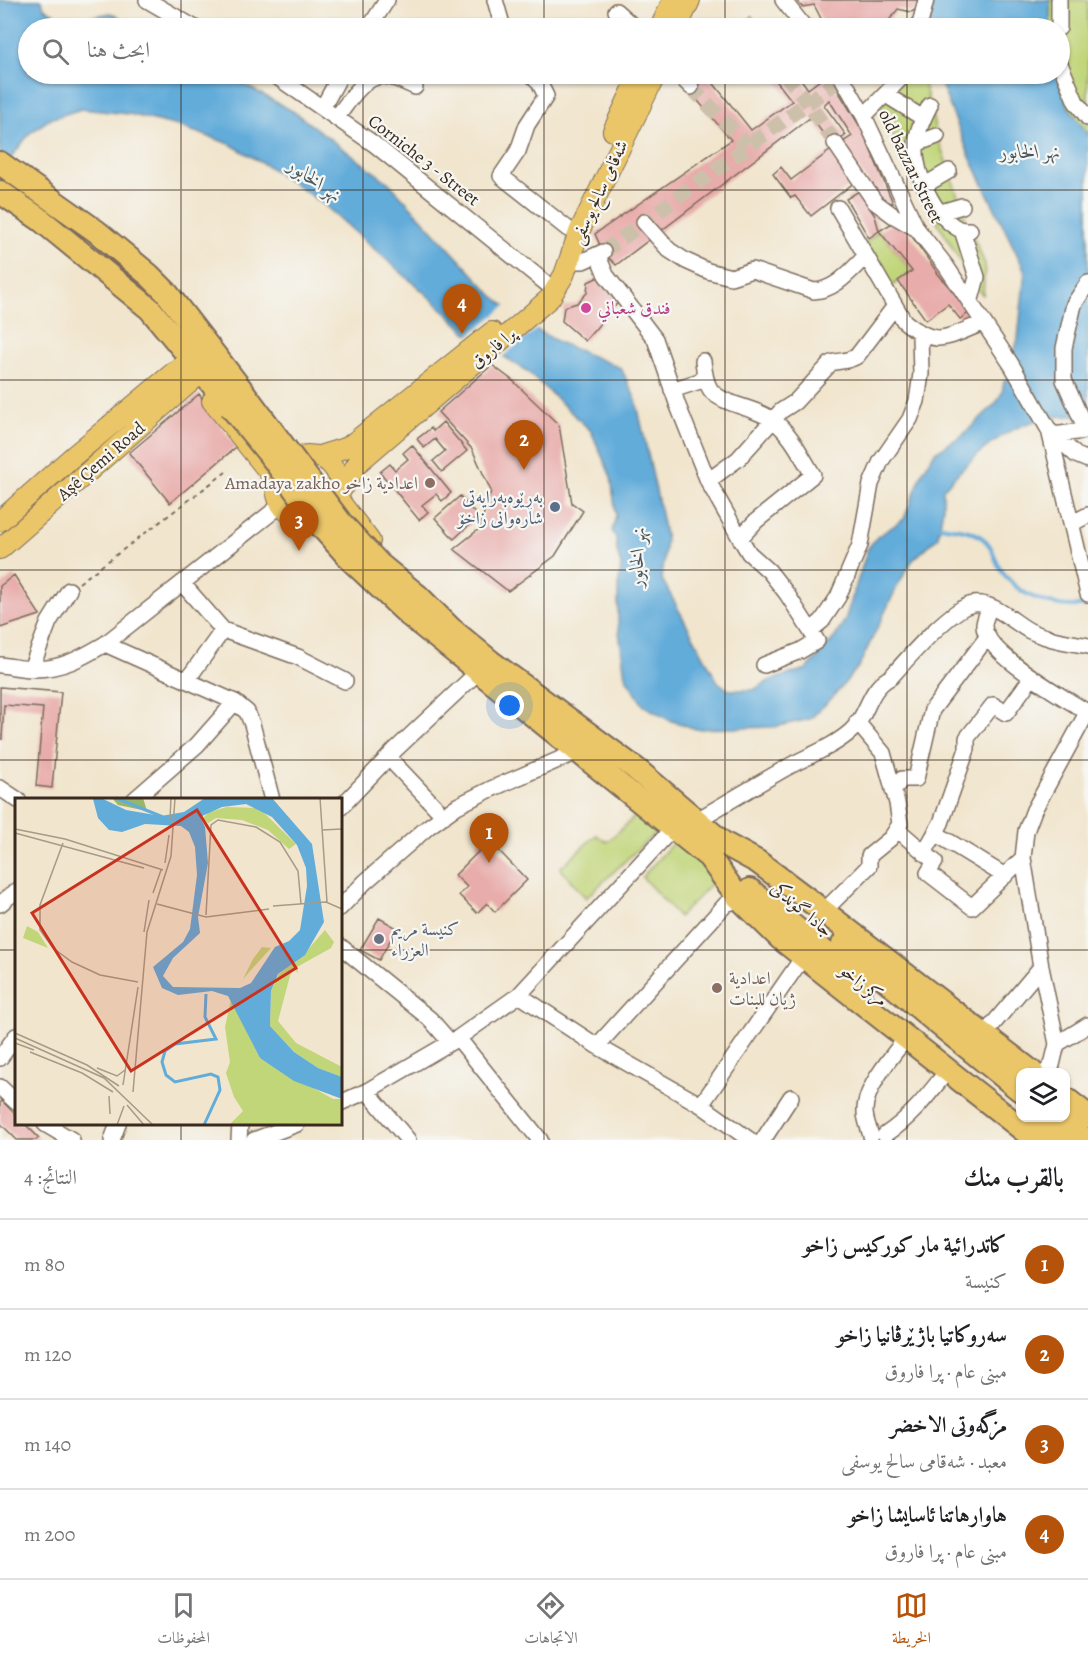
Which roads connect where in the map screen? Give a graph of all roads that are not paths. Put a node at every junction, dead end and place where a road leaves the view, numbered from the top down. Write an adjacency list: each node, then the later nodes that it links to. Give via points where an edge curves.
1 (147, 0): 9 (street)
2 (387, 0): 12 (street)
3 (495, 0): 13 (street)
4 (673, 0): 15 (main road)
5 (690, 0): 16 (main road)
6 (783, 0): 17 (street)
7 (926, 0): 18 (street)
8 (1059, 0): 19 (street)
9 (166, 5): 11 (street)
10 (616, 11): 14 (street)
11 (182, 18)
12 (375, 18)
13 (500, 18)
14 (623, 18)
15 (665, 18)
16 (682, 18)
17 (798, 18)
18 (922, 18)
19 (1059, 18)
20 (288, 84): 34 (street, Corniche 3 - Street)
21 (336, 84): 34 (street)
22 (365, 84): 36 (street)
23 (408, 84): 31 (street)
24 (540, 84): 50 (street, via 546,96 501,177)
25 (635, 84): 50 (main road, شەقامی سالح یوسفی)
26 (651, 84): 53 (main road, شەقامی سالح یوسفی)
27 (688, 84): 32 (street)
28 (846, 84): 35 (street, old bazzar Street)
29 (896, 84): 33 (street)
30 (1068, 84): 37 (street)
31 (415, 87)
32 (691, 87)
33 (886, 94): 35 (street); 40 (street, via 926,112)
34 (323, 107): 36 (street, Corniche 3 - Street)
35 (864, 116): 51 (street, old bazzar Street)
36 (337, 117): 55 (street, Corniche 3 - Street, via 374,144)
37 (1088, 118)
38 (937, 136): 40 (street)
39 (835, 143): 51 (street, via 875,202)
40 (916, 144): 43 (street, via 918,172)
41 (0, 164): 47 (highway)
42 (950, 171): 43 (street)
43 (925, 185): 48 (street)
44 (0, 192): 47 (highway)
45 (962, 206): 48 (street)
46 (838, 208): 52 (street)
47 (47, 210): 59 (highway, via 96,231 166,292); 62 (highway, via 150,309)
48 (941, 212): 56 (street, via 958,229 966,230 977,277)
49 (644, 222): 52 (street, via 669,250 708,271 731,277 752,270 814,291 838,282)
50 (568, 229): 55 (main road, شەقامی سالح یوسفی)
51 (917, 229): 56 (street, old bazzar Street)
52 (865, 257): 57 (street)
53 (568, 261): 55 (main road, شەقامی سالح یوسفی, via 558,287); 65 (street, via 584,261 601,254 606,275 655,339)
54 (1088, 283): 69 (street, via 1074,304 1064,348 1064,380)
55 (541, 296): 64 (main road, پرا فاروق)
56 (970, 303): 58 (street, old bazzar Street)
57 (895, 306): 60 (street, via 904,321); 68 (street, via 857,356 849,362 831,363)
58 (983, 322): 60 (street, via 945,338); 70 (street, old bazzar Street)
59 (188, 323): 66 (highway); 67 (main road, via 214,339)
60 (920, 334): 91 (street, via 917,401 871,484 860,545 838,597)
61 (703, 361): 63 (street)
62 (193, 369): 66 (highway); 71 (main road); 80 (main road, Aşê Çemi Road, via 71,458); 84 (main road, Aşê Çemi Road)
63 (706, 379): 65 (street); 68 (street, via 717,397)
64 (441, 383): 72 (main road, via 348,447); 76 (main road, via 357,464)
65 (672, 390): 75 (street)
66 (237, 400): 92 (highway, bridge, via 320,525 353,562 414,606)
67 (275, 416): 71 (main road, via 275,427 265,440); 72 (main road)
68 (774, 420): 75 (street, via 738,459); 83 (street, via 813,475)
69 (1085, 428): 70 (street)
70 (1051, 432): 73 (street, via 1076,455); 81 (street)
71 (244, 441): 74 (main road)
72 (311, 455): 74 (main road, via 295,456 282,466); 76 (main road, via 336,470)
73 (1088, 460)
74 (276, 481): 77 (main road)
75 (708, 481): 83 (street)
76 (339, 495): 79 (main road, via 323,515); 82 (main road)
77 (281, 504): 79 (main road); 86 (street)
78 (1088, 514): 81 (street)
79 (300, 518): 85 (main road)
80 (0, 521)
81 (1071, 524): 87 (street)
82 (361, 530): 85 (main road, via 339,534); 92 (main road, via 379,551 436,599)
83 (740, 538): 91 (street)
84 (0, 549)
85 (332, 555): 92 (main road, via 408,628)
86 (182, 583): 90 (street); 94 (street)
87 (1087, 589)
88 (69, 590): 98 (street, via 49,622)
89 (990, 607): 93 (street, via 984,626); 95 (street, via 1049,639); 105 (street, via 973,604 949,617 891,677 880,682)
90 (223, 630): 101 (street); 102 (street, via 298,657)
91 (811, 630): 96 (street, via 817,640 800,651)
92 (446, 635): 99 (highway); 115 (highway, via 491,662 636,769)
93 (988, 636): 100 (street, via 1014,664); 109 (street, via 932,710 916,779 902,779)
94 (105, 644): 98 (street, via 74,662); 101 (street)
95 (1088, 646)
96 (764, 664)
97 (0, 665): 98 (street)
98 (31, 669)
99 (478, 672): 106 (highway); 107 (street)
100 (1032, 676): 104 (street); 118 (street, via 1006,713 993,705 967,738 967,749)
101 (187, 680): 103 (street)
102 (345, 681)
103 (235, 702): 111 (street, via 197,745); 112 (street, via 247,712 252,724)
104 (1087, 711): 121 (street, via 1034,810 1026,831)
105 (857, 722): 109 (street, via 883,753); 115 (street, via 852,731 832,744)
106 (579, 751): 114 (street, via 491,789); 116 (highway)
107 (388, 757): 113 (street); 114 (street)
108 (0, 788): 110 (street)
109 (893, 790): 117 (street, via 900,824)
110 (15, 798)
111 (136, 798)
112 (271, 798)
113 (342, 806)
114 (444, 816): 126 (street, via 364,882)
115 (697, 820): 119 (highway)
116 (674, 827): 119 (highway); 131 (street)
117 (897, 829): 120 (street); 127 (street, via 869,856 869,866)
118 (935, 833): 120 (street); 122 (street)
119 (716, 850): 124 (highway); 127 (highway, via 758,862); 144 (highway, جادا گوندکی); 151 (highway, مركز زاخو, via 854,977)
120 (924, 853): 122 (street, via 935,862 928,873 972,908)
121 (1023, 858): 122 (street); 130 (street)
122 (1005, 876)
123 (15, 892): 125 (street)
124 (740, 899): 129 (highway); 138 (street, via 726,904)
125 (0, 904)
126 (342, 906)
127 (824, 911): 133 (highway)
128 (342, 948): 136 (street)
129 (803, 957): 135 (highway); 150 (street)
130 (1041, 967): 133 (street); 137 (street)
131 (519, 995): 136 (street); 138 (street)
132 (1088, 1025): 137 (street)
133 (983, 1035): 140 (highway)
134 (15, 1037): 139 (street)
135 (907, 1037): 142 (highway); 160 (street, via 868,1096 865,1113)
136 (454, 1040): 145 (street); 166 (street)
137 (1057, 1044): 141 (street)
138 (597, 1046): 150 (street)
139 (0, 1058)
140 (1027, 1068)
141 (1049, 1068)
142 (948, 1070): 160 (street, via 902,1124); 169 (highway)
143 (0, 1087): 147 (street)
144 (1016, 1087)
145 (367, 1091): 148 (street); 165 (street)
146 (791, 1097): 168 (street)
147 (15, 1101)
148 (342, 1103)
149 (1070, 1103): 152 (highway)
150 (700, 1105): 167 (street)
151 (1016, 1108)
152 (1088, 1116)
153 (1034, 1122): 170 (highway)
154 (1062, 1122): 171 (highway)
155 (47, 1125): 161 (street)
156 (118, 1125): 162 (street)
157 (240, 1125): 163 (street)
158 (295, 1125): 159 (street)
159 (277, 1137): 164 (street)
160 (880, 1138)
161 (72, 1140)
162 (112, 1140)
163 (239, 1140)
164 (254, 1140)
165 (408, 1140)
166 (540, 1140)
167 (750, 1140)
168 (763, 1140)
169 (1036, 1140)
170 (1059, 1140)
171 (1086, 1140)

